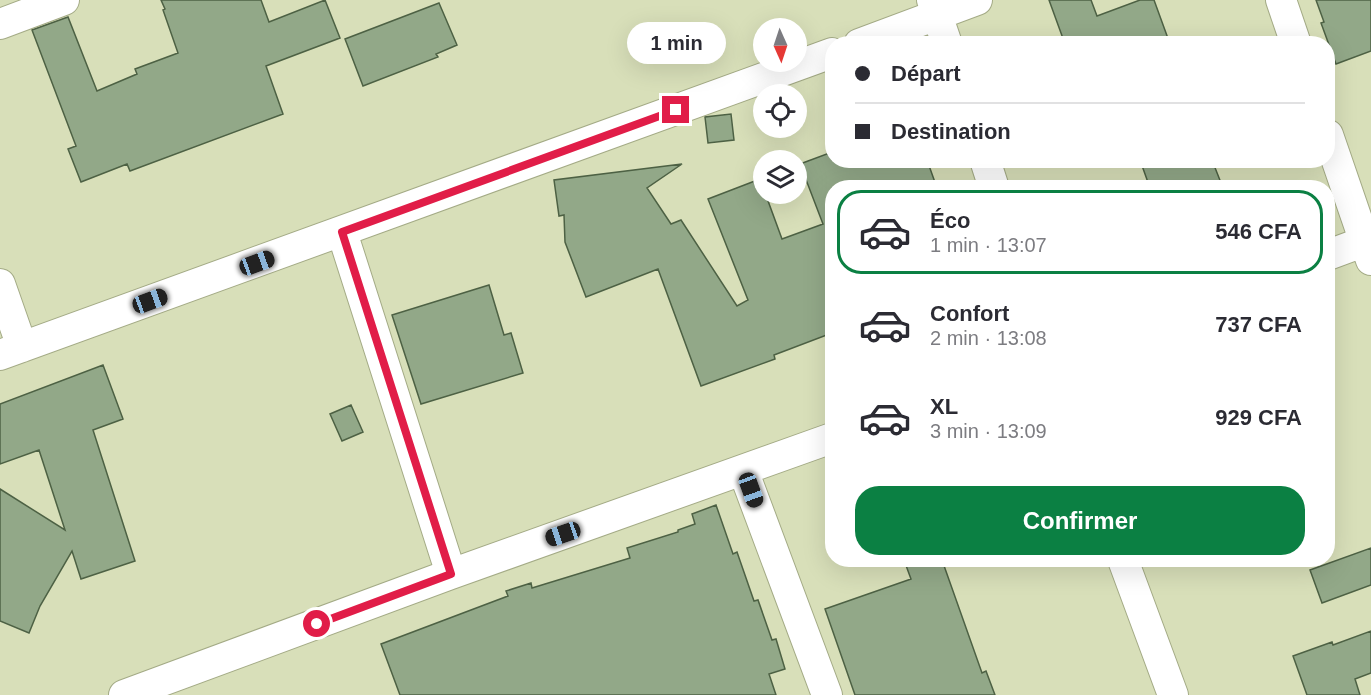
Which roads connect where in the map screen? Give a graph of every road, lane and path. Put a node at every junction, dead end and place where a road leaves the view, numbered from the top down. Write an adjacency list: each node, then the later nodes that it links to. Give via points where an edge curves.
1 (64, 0): 5 (street)
2 (977, 0): 4 (street)
3 (1281, 0): 8 (street)
4 (934, 8): 6 (street); 7 (street)
5 (0, 24)
6 (876, 36)
7 (943, 36)
8 (1293, 36)
9 (825, 56): 11 (street)
10 (1335, 154): 12 (street)
11 (342, 232): 15 (street); 19 (street)
12 (1369, 246): 13 (street)
13 (1335, 253)
14 (0, 284): 15 (street)
15 (11, 351)
16 (825, 441): 17 (street)
17 (743, 470): 19 (street); 22 (street)
18 (1127, 567): 23 (street)
19 (451, 574): 20 (street)
20 (163, 688): 21 (street)
21 (124, 695)
22 (826, 695)
23 (1173, 695)

